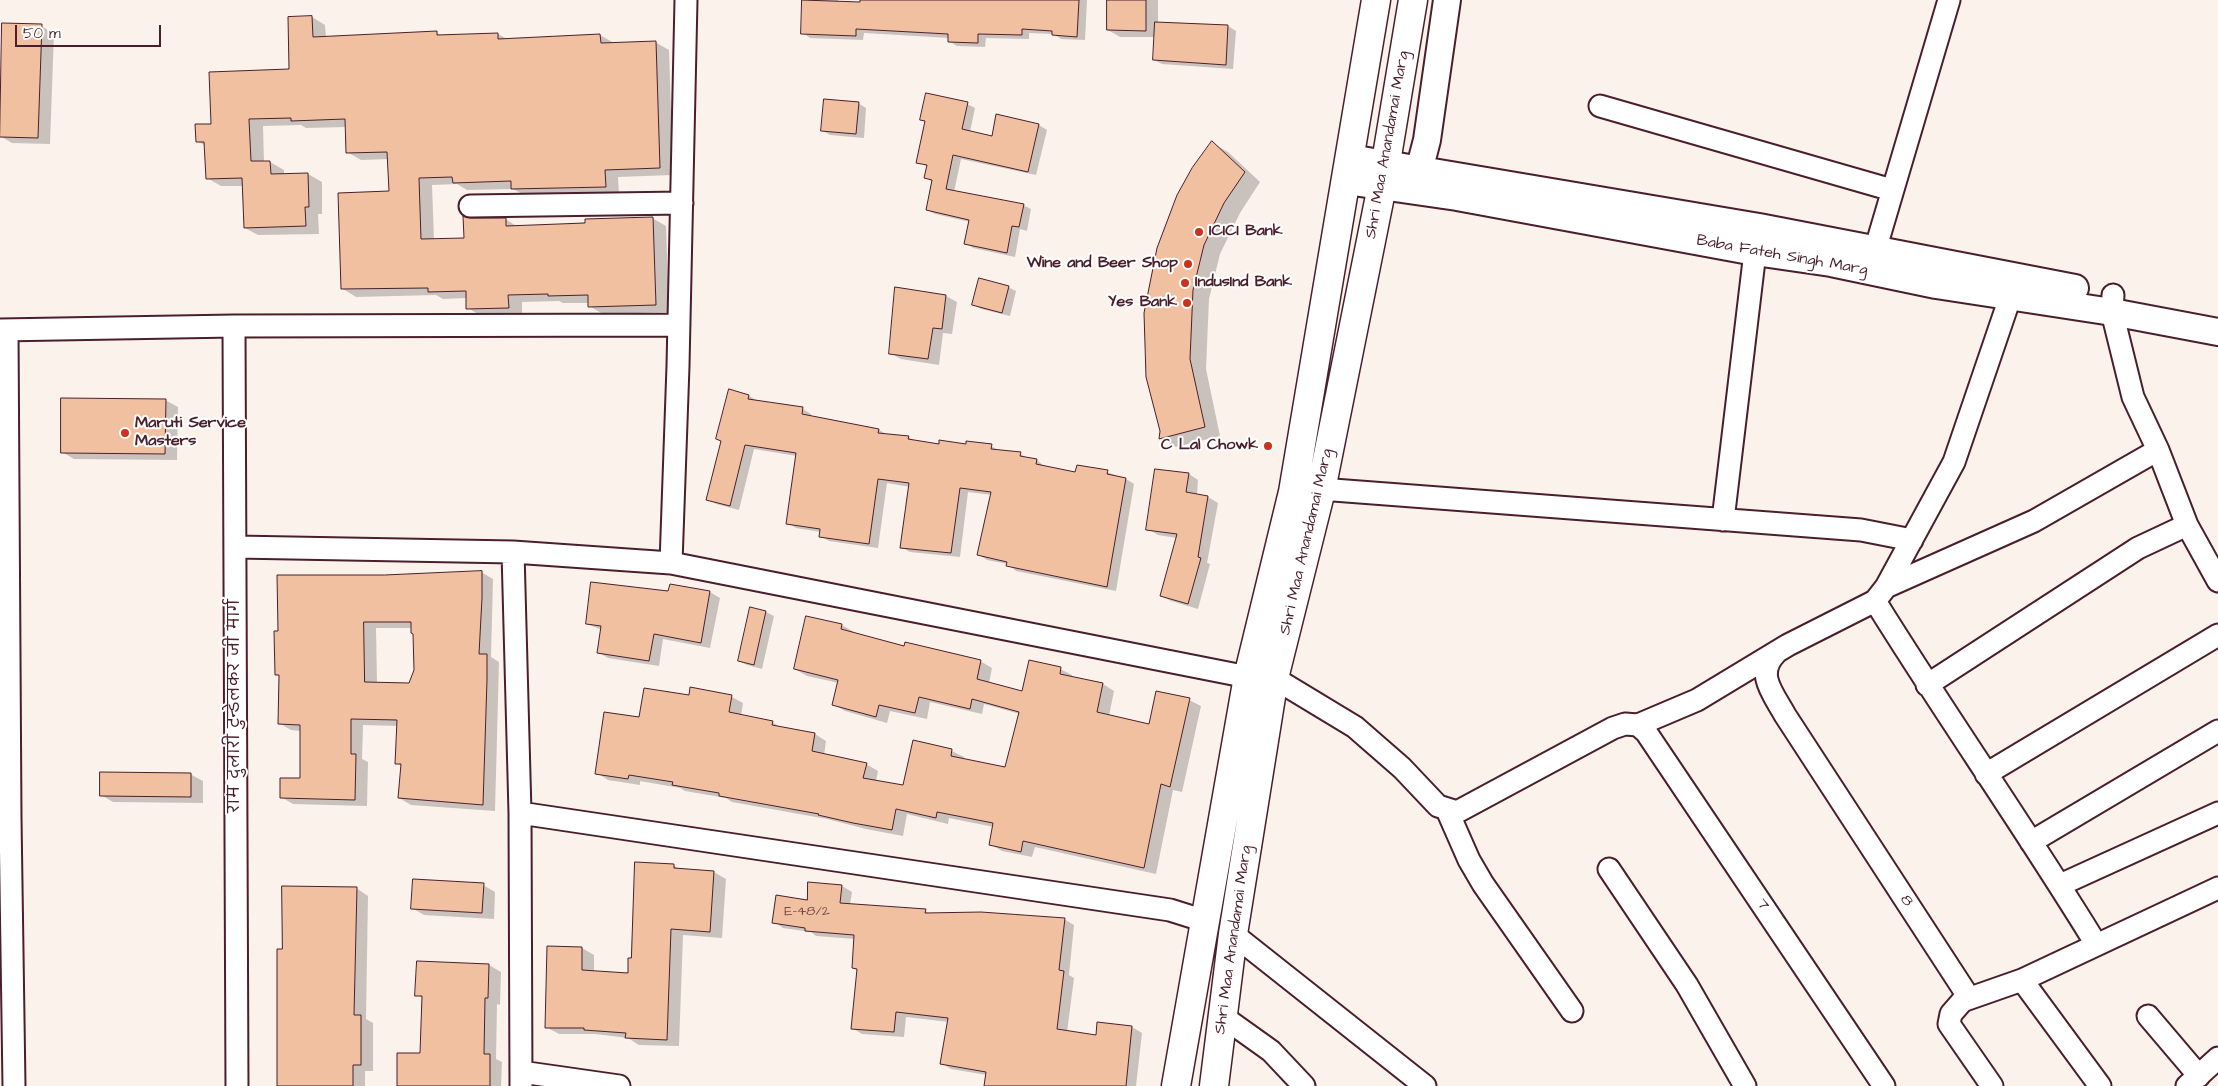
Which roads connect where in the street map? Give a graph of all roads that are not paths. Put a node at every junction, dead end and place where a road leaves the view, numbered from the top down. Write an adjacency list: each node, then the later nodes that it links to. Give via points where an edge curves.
1 (686, 0): 11 (street)
2 (1376, 0): 7 (main road, Shri Maa Anandamai Marg)
3 (1414, 0): 8 (main road, Shri Maa Anandamai Marg)
4 (1447, 0): 9 (street, via 1427,140)
5 (1949, 0): 10 (street)
6 (1600, 106): 10 (street)
7 (1348, 170): 8 (street, Baba Fateh Singh Marg); 23 (main road, Shri Maa Anandamai Marg)
8 (1384, 175): 9 (street, Baba Fateh Singh Marg); 24 (main road, Shri Maa Anandamai Marg)
9 (1417, 180): 13 (street, Baba Fateh Singh Marg); 14 (street, Baba Fateh Singh Marg, via 1759,227)
10 (1892, 190): 14 (street)
11 (682, 203): 12 (street); 18 (street)
12 (470, 206)
13 (1755, 252): 14 (street, Baba Fateh Singh Marg, via 1831,263); 25 (street)
14 (1872, 260): 15 (street, Baba Fateh Singh Marg)
15 (2014, 287): 16 (street, Baba Fateh Singh Marg); 27 (street, via 1954,462)
16 (2112, 303): 17 (street, Baba Fateh Singh Marg); 21 (street, Baba Fateh Singh Marg); 22 (street, via 2133,396)
17 (2218, 313)
18 (679, 325): 19 (street); 30 (street)
19 (234, 326): 20 (street); 28 (street, राम दुलारी टुन्डेलकर जी मार्ग)
20 (3, 330): 58 (street)
21 (2218, 332)
22 (2158, 450): 26 (street); 32 (street, via 2034,521)
23 (1294, 486): 24 (street); 35 (main road, Shri Maa Anandamai Marg)
24 (1321, 490): 25 (street); 35 (main road, Shri Maa Anandamai Marg)
25 (1723, 520): 27 (street, via 1861,530)
26 (2187, 525): 31 (street); 36 (street, via 2138,548)
27 (1912, 540): 32 (street)
28 (236, 547): 29 (street); 59 (street, राम दुलारी टुन्डेलकर जी मार्ग)
29 (513, 552): 30 (street); 41 (street)
30 (671, 562): 35 (street)
31 (2218, 581)
32 (1880, 594): 34 (street); 36 (street)
33 (2218, 635): 39 (street)
34 (1776, 653): 37 (street, via 1697,700); 51 (street, 8, via 1768,662 1766,675 1785,715 1964,990)
35 (1261, 677): 40 (street, via 1355,727); 47 (main road, Shri Maa Anandamai Marg); 48 (main road, Shri Maa Anandamai Marg)
36 (1927, 685): 39 (street)
37 (1638, 725): 40 (street, via 1625,724 1613,728 1457,812); 66 (street, 7, via 1646,732)
38 (2218, 731): 43 (street)
39 (1986, 774): 43 (street)
40 (1446, 810): 52 (street, via 1483,884)
41 (520, 813): 47 (street, via 1161,909); 56 (street)
42 (2218, 813): 45 (street)
43 (2031, 842): 45 (street)
44 (1610, 869): 65 (street, via 1687,985)
45 (2060, 885): 49 (street)
46 (2218, 888): 49 (street)
47 (1205, 921): 61 (main road, Shri Maa Anandamai Marg)
48 (1233, 934): 53 (main road, Shri Maa Anandamai Marg); 64 (street)
49 (2096, 944): 50 (street)
50 (2022, 980): 51 (street); 68 (street)
51 (1962, 1001): 67 (street, via 1951,1014 1949,1024)
52 (1572, 1011)
53 (1222, 1016): 62 (main road, Shri Maa Anandamai Marg); 63 (street, via 1271,1051)
54 (2148, 1016): 57 (street)
55 (2218, 1058): 57 (street)
56 (521, 1079): 60 (street)
57 (2193, 1081)
58 (14, 1086)
59 (237, 1086)
60 (619, 1086)
61 (1176, 1086)
62 (1214, 1086)
63 (1304, 1086)
64 (1425, 1086)
65 (1744, 1086)
66 (1884, 1086)
67 (1992, 1086)
68 (2100, 1086)

